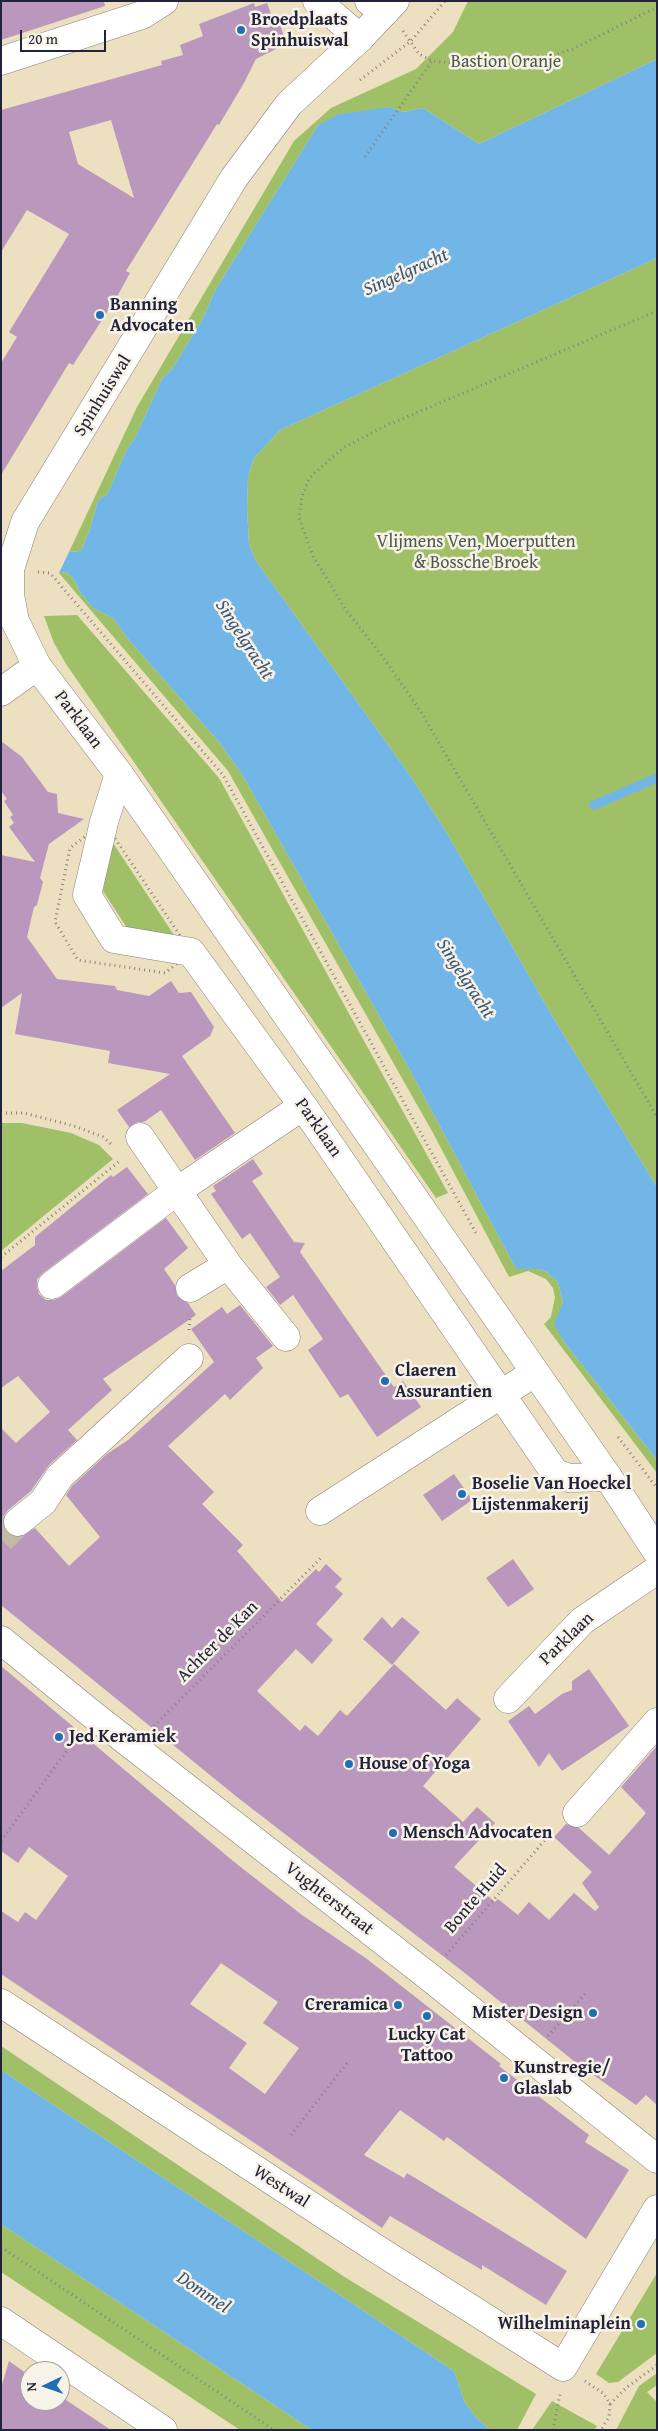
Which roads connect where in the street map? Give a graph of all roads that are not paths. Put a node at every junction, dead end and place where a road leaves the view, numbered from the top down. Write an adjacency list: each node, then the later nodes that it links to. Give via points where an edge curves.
1 (164, 1): 5 (street, via 142,14)
2 (317, 1): 4 (street)
3 (383, 5): 4 (street, Spinhuiswal)
4 (360, 38): 6 (street, Spinhuiswal, via 289,104 234,178 25,522 10,569 10,595 15,621)
5 (1, 61)
6 (38, 666): 7 (street); 8 (street, Parklaan)
7 (1, 692)
8 (119, 774): 9 (street, Parklaan, via 87,895 114,939 191,952); 17 (street, Parklaan)
9 (303, 1106): 11 (street); 18 (street, Parklaan)
10 (140, 1137): 11 (street)
11 (176, 1191): 12 (street); 13 (street)
12 (228, 1265): 14 (street); 15 (street)
13 (52, 1285)
14 (190, 1288)
15 (286, 1337)
16 (189, 1358): 21 (street, via 60,1476 43,1502)
17 (534, 1373): 18 (street); 19 (street, Parklaan)
18 (501, 1394): 19 (street, Parklaan, via 555,1473 569,1478); 20 (street)
19 (608, 1477): 22 (street, Parklaan)
20 (320, 1511)
21 (18, 1522)
22 (657, 1552)
23 (657, 1570): 25 (street, Parklaan, via 582,1621)
24 (1, 1640): 29 (street, Vughterstraat)
25 (508, 1700)
26 (657, 1722): 27 (street)
27 (577, 1813)
28 (1, 2003): 30 (street, Westwal, via 372,2246 563,2366)
29 (657, 2159)
30 (657, 2209)
31 (1, 2320): 32 (street)
32 (155, 2427)

